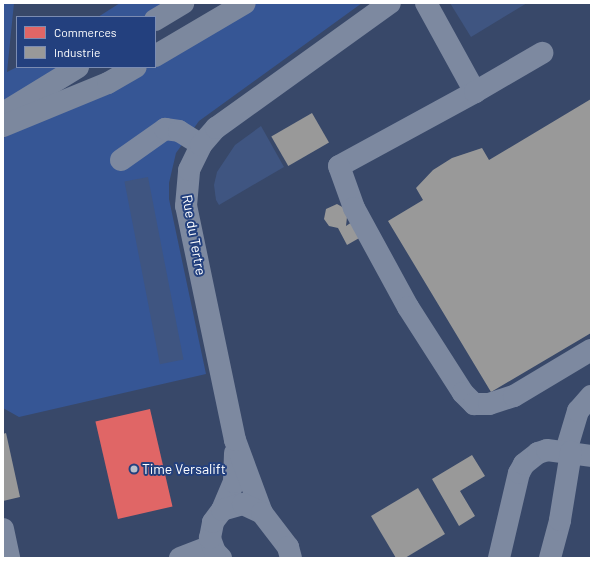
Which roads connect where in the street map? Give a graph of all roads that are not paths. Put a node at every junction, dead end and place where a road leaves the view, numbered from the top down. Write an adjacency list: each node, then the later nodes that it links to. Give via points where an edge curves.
1 (183, 3): 5 (main road)
2 (245, 3): 7 (main road)
3 (390, 3): 13 (street, Rue du Tertre, via 216,128)
4 (426, 3): 10 (street)
5 (156, 19)
6 (542, 53): 10 (street)
7 (156, 55)
8 (76, 68): 11 (main road)
9 (134, 68): 12 (main road, via 108,83)
10 (475, 92): 15 (street, via 339,166 354,208 408,307 463,393 474,404 489,404 514,396)
11 (3, 113)
12 (3, 126)
13 (201, 145): 14 (street, via 179,131 165,129); 17 (street, Rue du Tertre, via 190,170 186,206)
14 (121, 160)
15 (591, 350)
16 (591, 396): 18 (street, via 578,411)
17 (235, 440): 19 (street, Rue du Tertre, via 234,482); 20 (street, Rue du Tertre)
18 (576, 453): 26 (street, via 547,450 538,452 524,464 519,473); 27 (street)
19 (222, 510): 20 (street, via 243,504); 22 (street, Rue du Tertre, via 210,530)
20 (262, 513): 25 (street, via 288,547)
21 (3, 529): 23 (street)
22 (216, 552): 24 (street)
23 (8, 558)
24 (180, 558)
25 (290, 558)
26 (499, 558)
27 (550, 558)

